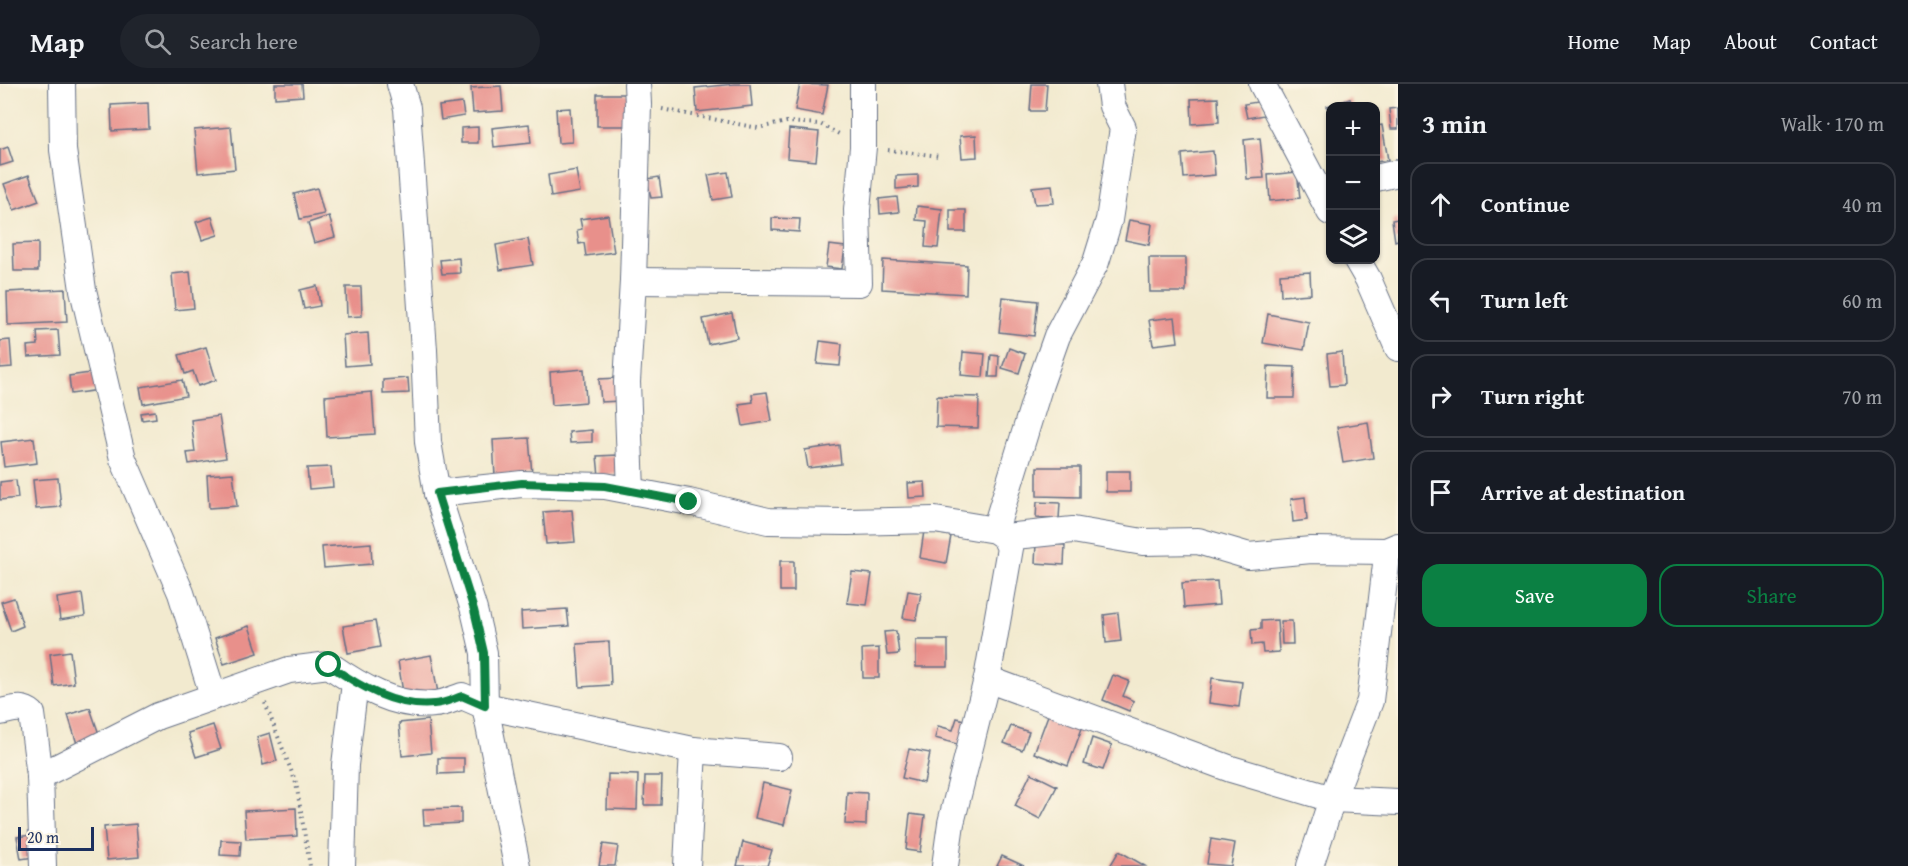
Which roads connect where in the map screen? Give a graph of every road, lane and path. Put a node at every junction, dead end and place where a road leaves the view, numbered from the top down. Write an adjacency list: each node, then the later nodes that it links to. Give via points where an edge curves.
1 (62, 84): 23 (street, via 63,150 83,290 123,459 181,594)
2 (400, 84): 17 (street, via 407,108 428,442)
3 (863, 84): 7 (street)
4 (1109, 84): 18 (street, via 1112,106 1123,128 1109,219 1095,262 1057,336 1040,384)
5 (1262, 84): 11 (street)
6 (637, 94): 7 (path, via 758,128 787,122 820,124); 14 (street)
7 (863, 147): 8 (path); 14 (street, via 857,210 859,283)
8 (940, 156)
9 (1398, 173): 10 (street)
10 (1380, 176)
11 (1324, 188): 12 (street)
12 (1330, 210)
13 (1359, 264): 15 (street)
14 (633, 281): 16 (street, via 627,382)
15 (1398, 348)
16 (631, 491): 17 (street, via 605,486 522,483); 18 (street, via 768,520 935,520)
17 (437, 493): 24 (street, via 484,653)
18 (1000, 534): 19 (street, via 1073,530 1143,542 1198,542 1249,556); 20 (street, via 1010,548)
19 (1392, 548): 29 (street, via 1386,564 1370,701)
20 (987, 679): 29 (street, via 1231,769); 36 (street, via 951,823)
21 (257, 682): 22 (street, via 289,670 329,665); 23 (street); 32 (path, via 296,783)
22 (355, 683): 24 (street, via 407,704 436,704 462,696); 33 (street, via 345,765)
23 (213, 695): 28 (street, via 158,716)
24 (485, 706): 26 (street); 34 (street)
25 (0, 712): 28 (street, via 20,708 32,714)
26 (693, 750): 27 (street); 35 (street)
27 (779, 757)
28 (40, 776): 31 (street)
29 (1332, 799): 30 (street); 37 (street)
30 (1398, 802)
31 (43, 866)
32 (310, 866)
33 (342, 866)
34 (517, 866)
35 (687, 866)
36 (945, 866)
37 (1310, 866)

